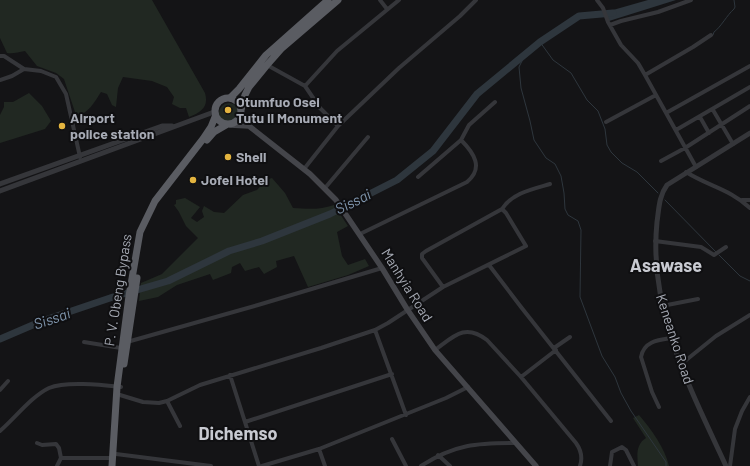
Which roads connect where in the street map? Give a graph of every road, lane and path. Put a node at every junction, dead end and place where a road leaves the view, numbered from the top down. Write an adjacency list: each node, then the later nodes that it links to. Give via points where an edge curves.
1 (328, 0): 20 (highway, via 270,51)
2 (338, 0): 12 (highway, via 282,48)
3 (380, 0): 8 (street)
4 (399, 0): 8 (street)
5 (476, 0): 32 (street)
6 (597, 0): 9 (street)
7 (691, 0): 9 (street, via 658,12)
8 (388, 9): 17 (street, via 337,51)
9 (609, 24): 15 (street, via 621,45 638,63)
10 (711, 35): 15 (street)
11 (0, 56): 14 (street)
12 (267, 65): 17 (street); 24 (highway, via 249,87)
13 (750, 66): 25 (street)
14 (24, 69): 16 (street); 40 (street, via 50,74 62,84)
15 (645, 75): 19 (street)
16 (0, 80)
17 (305, 86): 32 (street, via 320,108)
18 (750, 87): 23 (street)
19 (656, 94): 25 (street); 28 (street)
20 (230, 98): 24 (highway, via 239,104); 26 (highway, via 217,103)
21 (495, 102): 37 (street, via 469,125)
22 (750, 106): 30 (street)
23 (713, 110): 27 (street); 30 (street)
24 (241, 113): 29 (highway, via 238,120); 31 (main road, Manhyia Road)
25 (666, 113): 33 (street)
26 (215, 114): 29 (highway, via 218,121); 40 (street); 60 (highway, P. V. Obeng Bypass, via 211,128 155,201 140,232)
27 (700, 117): 33 (street); 34 (street)
28 (606, 122)
29 (228, 125): 31 (main road); 60 (highway, P. V. Obeng Bypass, via 209,137 158,204 144,233)
30 (722, 125): 34 (street); 38 (street)
31 (249, 126): 43 (main road, Manhyia Road)
32 (338, 126): 43 (street)
33 (676, 130): 39 (street)
34 (709, 133): 39 (street)
35 (750, 133): 38 (street, Keneanko Road)
36 (368, 137): 48 (street)
37 (461, 140): 45 (street); 54 (street, via 470,150 476,163 476,170 467,182)
38 (733, 144): 42 (street, Keneanko Road)
39 (685, 148): 41 (street); 42 (street)
40 (80, 158): 46 (street); 49 (street)
41 (661, 161)
42 (696, 167): 44 (street, Keneanko Road)
43 (304, 169): 48 (main road, Manhyia Road)
44 (686, 172): 50 (street, via 732,193); 55 (street, Keneanko Road, via 667,185 662,192)
45 (418, 177)
46 (0, 184)
47 (550, 184): 53 (street, via 521,193)
48 (325, 188): 54 (main road, Manhyia Road)
49 (0, 191)
50 (741, 200): 51 (street); 52 (street)
51 (750, 200)
52 (750, 208)
53 (502, 209): 57 (street, via 526,246); 59 (street, via 422,254 422,258)
54 (360, 234): 58 (main road, Manhyia Road)
55 (655, 241): 56 (street, via 701,247 717,254); 62 (street, Keneanko Road, via 655,266)
56 (726, 247)
57 (489, 265): 59 (street); 71 (street)
58 (382, 268): 63 (main road, Manhyia Road); 69 (street)
59 (443, 287): 63 (street)
60 (132, 292): 69 (highway, P. V. Obeng Bypass); 70 (highway, P. V. Obeng Bypass)
61 (698, 299): 62 (street)
62 (662, 306): 67 (street, Keneanko Road)
63 (407, 309): 65 (street); 72 (main road, Manhyia Road)
64 (750, 315): 73 (street, via 716,336)
65 (375, 330): 74 (street); 75 (street)
66 (570, 337): 71 (street)
67 (672, 338): 73 (street, Keneanko Road); 83 (street, via 653,341 642,352 641,357)
68 (84, 342): 70 (street)
69 (127, 342): 80 (highway, P. V. Obeng Bypass)
70 (121, 348): 80 (highway, P. V. Obeng Bypass)
71 (555, 349): 76 (street); 85 (street)
72 (435, 350): 76 (street, via 460,332 473,332 487,340); 78 (main road, Manhyia Road)
73 (680, 365): 113 (street, Keneanko Road)
74 (392, 374): 84 (street); 86 (street)
75 (230, 375): 82 (street, via 200,385); 86 (street)
76 (521, 378): 110 (street, via 580,449)
77 (8, 381): 79 (street)
78 (468, 387): 84 (street); 91 (main road, Manhyia Road)
79 (0, 390)
80 (119, 390): 82 (street, via 143,402); 88 (street, via 65,384 50,388 38,395); 93 (highway, P. V. Obeng Bypass)
81 (750, 397): 114 (street, via 735,429)
82 (167, 401): 87 (street)
83 (659, 407)
84 (406, 414): 92 (street)
85 (611, 421)
86 (245, 422): 104 (street)
87 (180, 426)
88 (0, 431)
89 (392, 439): 106 (street)
90 (37, 443): 95 (street, via 56,444)
91 (516, 443): 94 (street, via 466,446); 109 (main road, Manhyia Road)
92 (319, 449): 104 (street); 105 (street)
93 (114, 456): 95 (street); 96 (street); 100 (highway, P. V. Obeng Bypass); 101 (highway, P. V. Obeng Bypass)
94 (438, 456): 107 (street); 108 (street)
95 (61, 458): 97 (street)
96 (167, 460): 98 (street); 102 (street)
97 (57, 465): 99 (street)
98 (205, 465): 103 (street)
99 (52, 466)
100 (112, 466)
101 (116, 466)
102 (165, 466)
103 (211, 466)
104 (261, 466)
105 (325, 466)
106 (406, 466)
107 (422, 466)
108 (450, 466)
109 (536, 466)
110 (580, 466)
111 (610, 466): 112 (street, via 612,452 622,447)
112 (634, 466)
113 (726, 466)
114 (730, 466)

